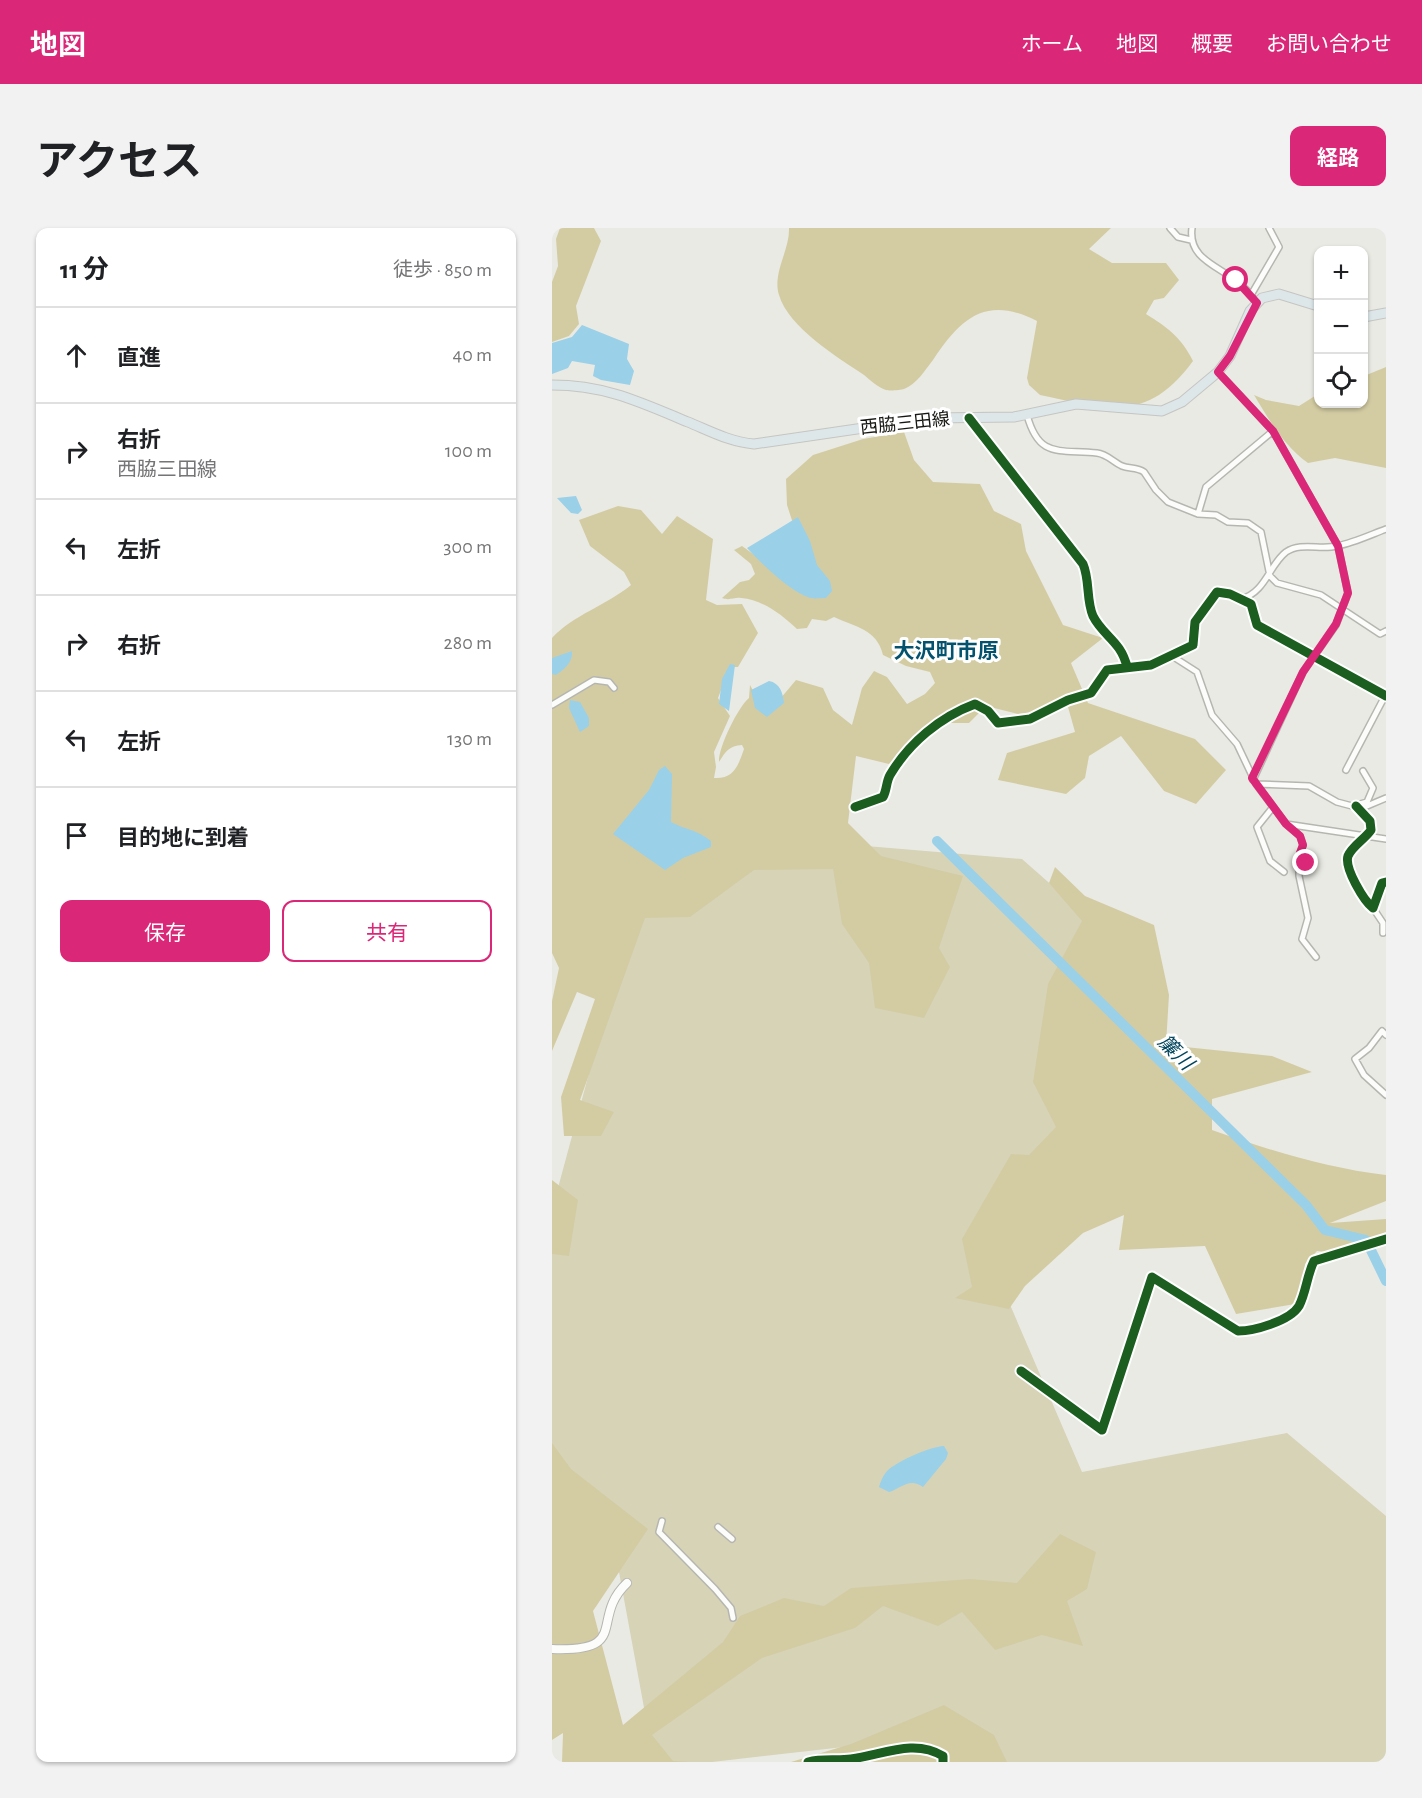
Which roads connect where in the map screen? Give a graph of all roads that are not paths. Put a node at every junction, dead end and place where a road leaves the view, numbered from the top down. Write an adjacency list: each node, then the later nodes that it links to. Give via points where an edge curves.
1 (1170, 228): 4 (street, via 1178,237)
2 (1192, 228): 4 (street)
3 (1269, 228): 5 (street, via 1279,247)
4 (1191, 240): 5 (street, via 1205,262 1236,280)
5 (1254, 299): 6 (main road, via 1279,294); 9 (main road, 西脇三田線, via 1230,356)
6 (1314, 305)
7 (1386, 313): 8 (main road)
8 (1368, 316)
9 (1218, 372): 11 (main road, 西脇三田線, via 1182,402 1162,411 1076,404); 13 (street)
10 (552, 385): 12 (main road, 西脇三田線, via 579,385 614,392 732,441 750,444 899,422)
11 (1027, 415): 12 (main road, 西脇三田線); 14 (street, via 1034,436 1048,448 1063,453 1103,454 1123,466 1139,469 1168,502)
12 (969, 418): 23 (street, via 1083,564 1093,614 1124,653)
13 (1273, 431): 14 (street, via 1206,487); 16 (street)
14 (1197, 514): 17 (street, via 1248,523 1261,532)
15 (1386, 529): 16 (street)
16 (1338, 546): 17 (street, via 1294,548 1284,553); 19 (street, via 1348,593)
17 (1270, 576): 18 (street, via 1250,596); 19 (street, via 1277,583 1321,595)
18 (1241, 599): 21 (street, via 1217,592 1195,622 1193,645); 22 (street, via 1251,604 1257,625)
19 (1343, 609): 20 (street, via 1380,634); 22 (street)
20 (1386, 631)
21 (1172, 656): 23 (street); 29 (street, via 1197,672 1212,715 1236,744)
22 (1313, 657): 25 (street); 29 (street)
23 (1127, 667): 32 (street, via 1107,670 1091,693 1030,719 998,723 975,704 941,719 900,760 888,778 883,797)
24 (614, 688): 26 (street, via 609,682 594,680)
25 (1386, 695): 27 (street)
26 (552, 705)
27 (1346, 770)
28 (1363, 771): 31 (street, via 1373,788 1372,795)
29 (1254, 782): 31 (street, via 1309,786 1337,802); 33 (street)
30 (1386, 798): 31 (street)
31 (1356, 806): 35 (street, via 1370,821 1371,830)
32 (855, 807)
33 (1274, 807): 34 (street); 39 (street, via 1257,827 1270,861)
34 (1286, 824): 35 (street); 37 (street, via 1300,836)
35 (1366, 837): 36 (street); 41 (street, via 1348,855 1348,863 1354,881)
36 (1386, 839)
37 (1300, 853): 38 (street); 43 (street, via 1299,876 1308,918 1302,939)
38 (1306, 863)
39 (1284, 872)
40 (1386, 882): 41 (street, via 1378,889)
41 (1373, 908): 42 (street, via 1383,923)
42 (1383, 933)
43 (1316, 957)
44 (1386, 1035): 45 (street, via 1382,1031 1355,1059 1364,1075)
45 (1386, 1095)
46 (1386, 1239): 47 (street, via 1314,1261 1294,1312 1246,1331 1238,1331 1152,1277 1102,1430)
47 (1021, 1371)
48 (662, 1521): 52 (street, via 659,1532 720,1595 731,1608)
49 (718, 1527): 50 (street)
50 (732, 1539)
51 (627, 1583): 53 (street, via 612,1600 608,1629 601,1640 589,1648)
52 (733, 1618)
53 (552, 1649)
54 (808, 1762): 55 (street, via 919,1747 933,1749 943,1756)
55 (944, 1762)

